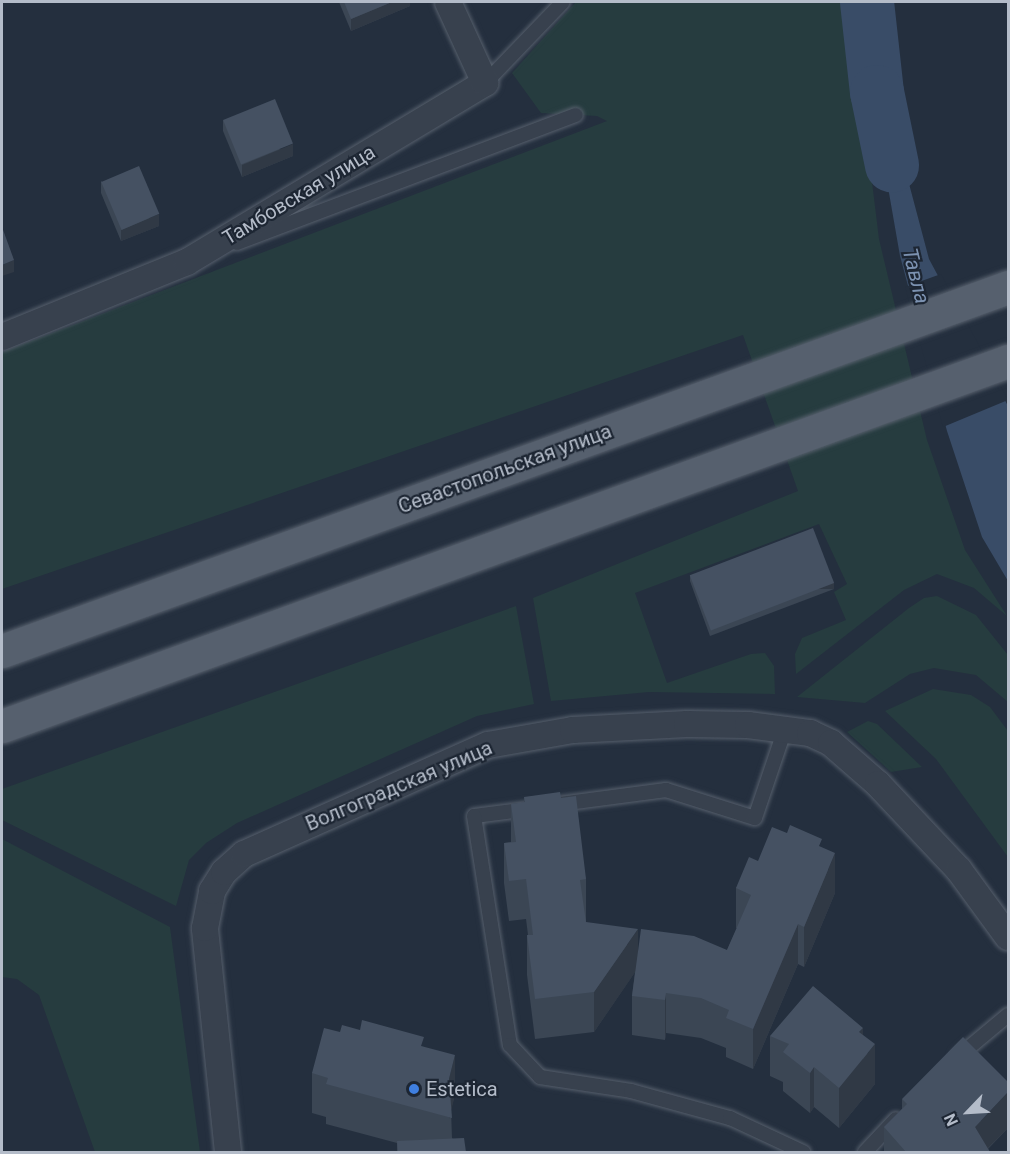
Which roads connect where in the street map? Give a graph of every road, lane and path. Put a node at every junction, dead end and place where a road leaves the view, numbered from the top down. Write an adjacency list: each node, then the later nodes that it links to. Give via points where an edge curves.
1 (448, 2): 3 (street)
2 (563, 2): 3 (lane, Тамбовская улица)
3 (485, 83): 5 (street, Тамбовская улица)
4 (576, 115): 5 (lane)
5 (187, 262): 7 (street, Тамбовская улица)
6 (1008, 287): 9 (main road, Севастопольская улица)
7 (2, 337)
8 (1008, 362): 10 (main road)
9 (2, 651)
10 (2, 726)
11 (785, 729): 12 (street, Волгоградская улица, via 810,733 831,743 878,784 959,870); 16 (street, Волгоградская улица, via 687,724 573,730 488,745 244,854 224,872 212,891 205,928); 17 (lane, via 755,818 666,790 474,816 510,1045 540,1077 631,1091 730,1118)
12 (1008, 937)
13 (1008, 1015): 14 (lane)
14 (947, 1066)
15 (906, 1108): 18 (lane)
16 (228, 1152)
17 (803, 1152)
18 (865, 1152)

